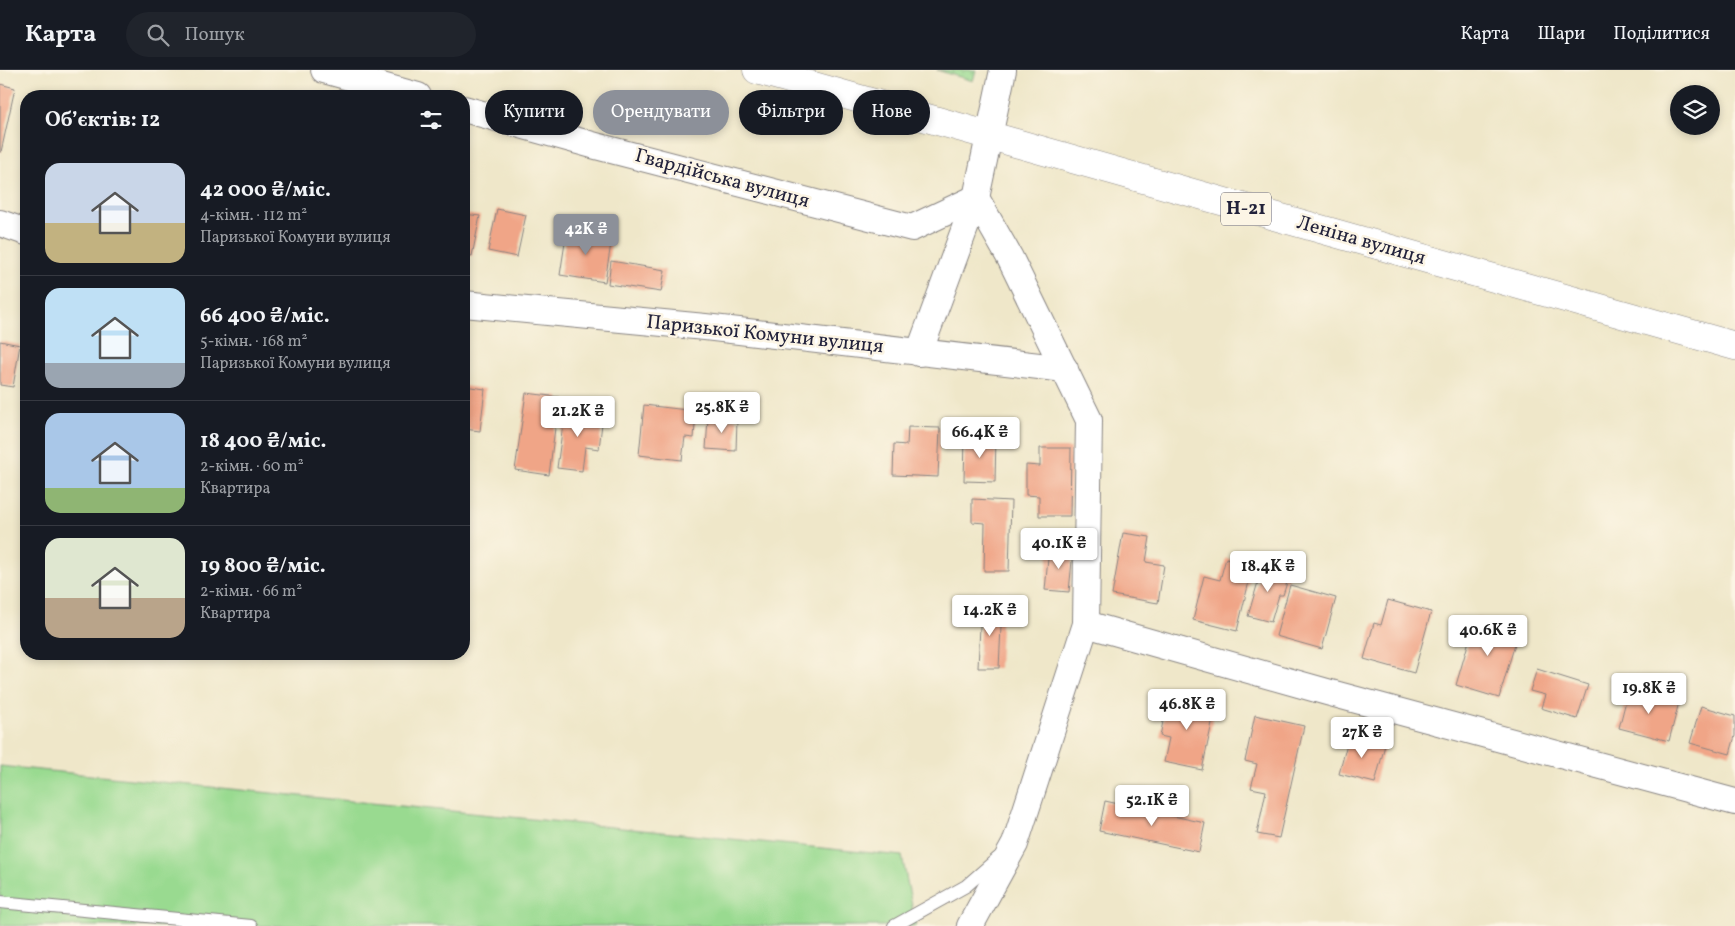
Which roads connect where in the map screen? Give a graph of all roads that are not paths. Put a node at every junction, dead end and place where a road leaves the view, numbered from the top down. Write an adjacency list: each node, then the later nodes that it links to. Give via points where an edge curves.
1 (324, 70): 4 (street)
2 (757, 70): 6 (main road, Леніна вулиця / Н-21)
3 (1003, 70): 6 (street)
4 (396, 90)
5 (470, 111): 7 (street, Гвардійська вулиця, via 912,228)
6 (988, 136): 7 (street); 11 (main road, Леніна вулиця / Н-21)
7 (976, 198): 12 (street); 13 (street)
8 (0, 223): 9 (street)
9 (20, 230)
10 (470, 305): 12 (street, Паризької Комуни вулиця, via 706,327)
11 (1735, 346)
12 (919, 353): 13 (street, Паризької Комуни вулиця)
13 (1065, 369): 14 (street, via 1089,420)
14 (1086, 624): 15 (street); 16 (street)
15 (1735, 802)
16 (1015, 844): 19 (lane, via 966,886); 20 (street)
17 (0, 902): 18 (lane)
18 (251, 926)
19 (894, 926)
20 (970, 926)

